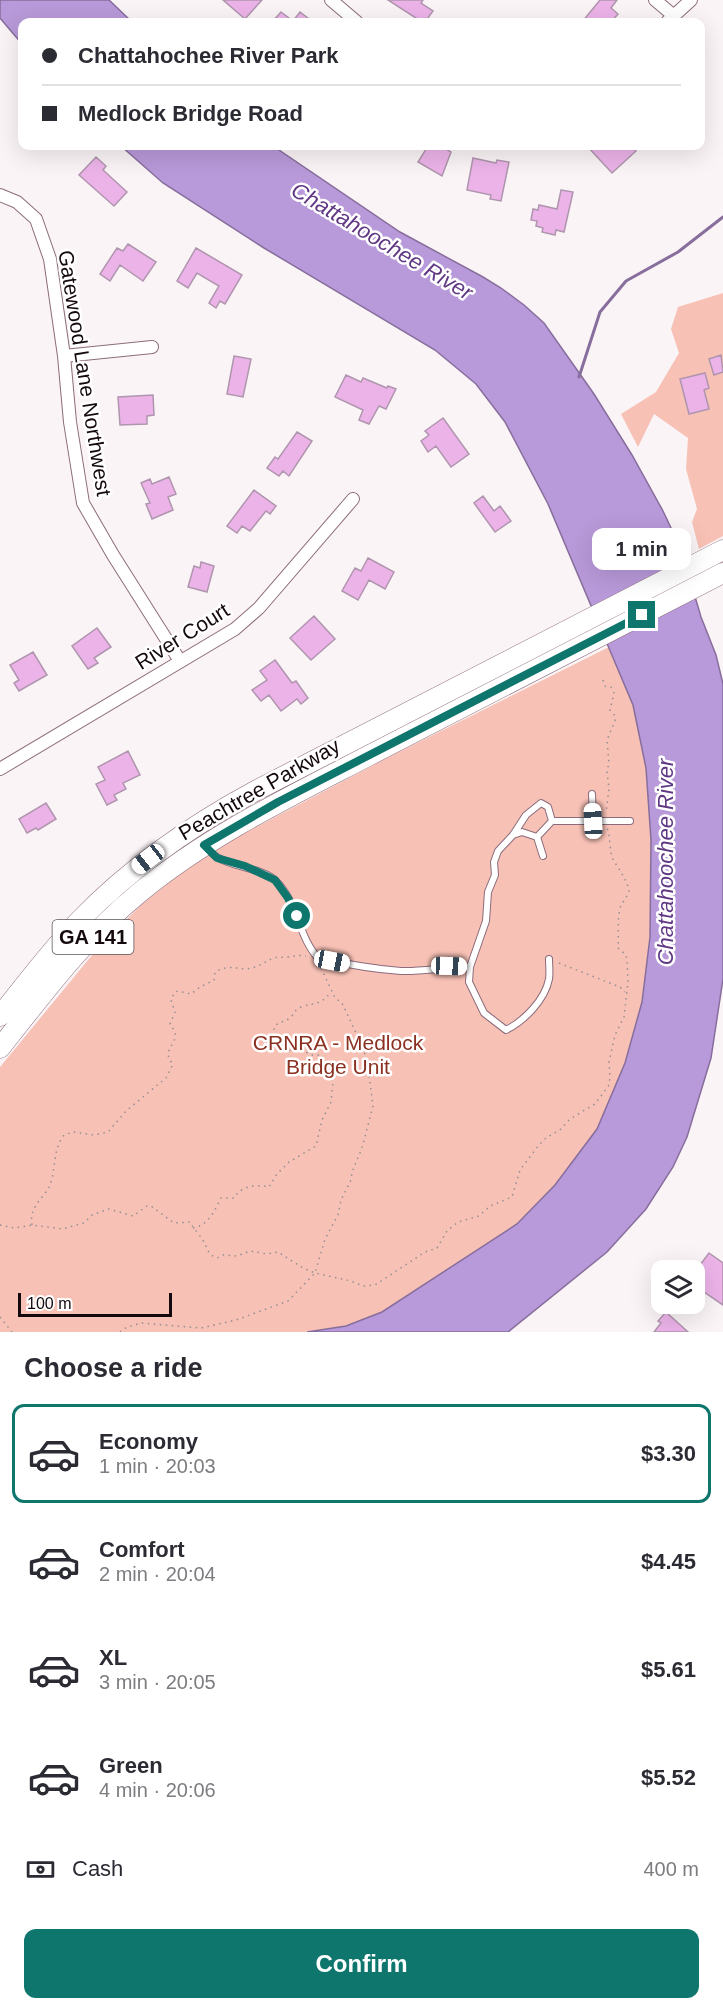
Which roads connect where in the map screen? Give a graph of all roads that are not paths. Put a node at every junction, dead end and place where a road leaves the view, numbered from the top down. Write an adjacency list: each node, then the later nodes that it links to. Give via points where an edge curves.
1 (331, 0): 4 (street)
2 (655, 0): 5 (street)
3 (691, 0): 6 (street)
4 (352, 18)
5 (669, 18)
6 (671, 18)
7 (0, 195): 9 (street, Gatewood Lane Northwest, via 17,202 36,219 50,259)
8 (152, 347): 9 (street)
9 (64, 356): 13 (street, Gatewood Lane Northwest, via 83,503)
10 (353, 499): 13 (street, River Court, via 259,608 235,629)
11 (722, 550): 19 (highway, Peachtree Parkway / GA 141)
12 (723, 573): 22 (highway, Peachtree Parkway / GA 141, via 278,802)
13 (180, 661): 14 (street, River Court)
14 (0, 769)
15 (592, 794): 17 (lane)
16 (552, 821): 17 (lane); 20 (lane, via 548,807 541,803 526,815); 21 (lane)
17 (593, 821): 18 (lane)
18 (630, 821)
19 (192, 827): 22 (lane); 26 (highway, Peachtree Parkway / GA 141, via 138,867 92,909)
20 (513, 835): 21 (lane, via 522,832); 25 (lane, via 498,851 494,862 486,921)
21 (537, 837): 23 (lane)
22 (204, 845): 25 (lane, via 217,858 275,880 297,916 304,940 318,958 401,971); 27 (highway, Peachtree Parkway / GA 141, via 118,912 63,970)
23 (543, 856)
24 (549, 959): 25 (lane, via 549,981 540,998 518,1024 506,1030 484,1012 469,982)
25 (470, 967)
26 (0, 1016)
27 (0, 1048)

